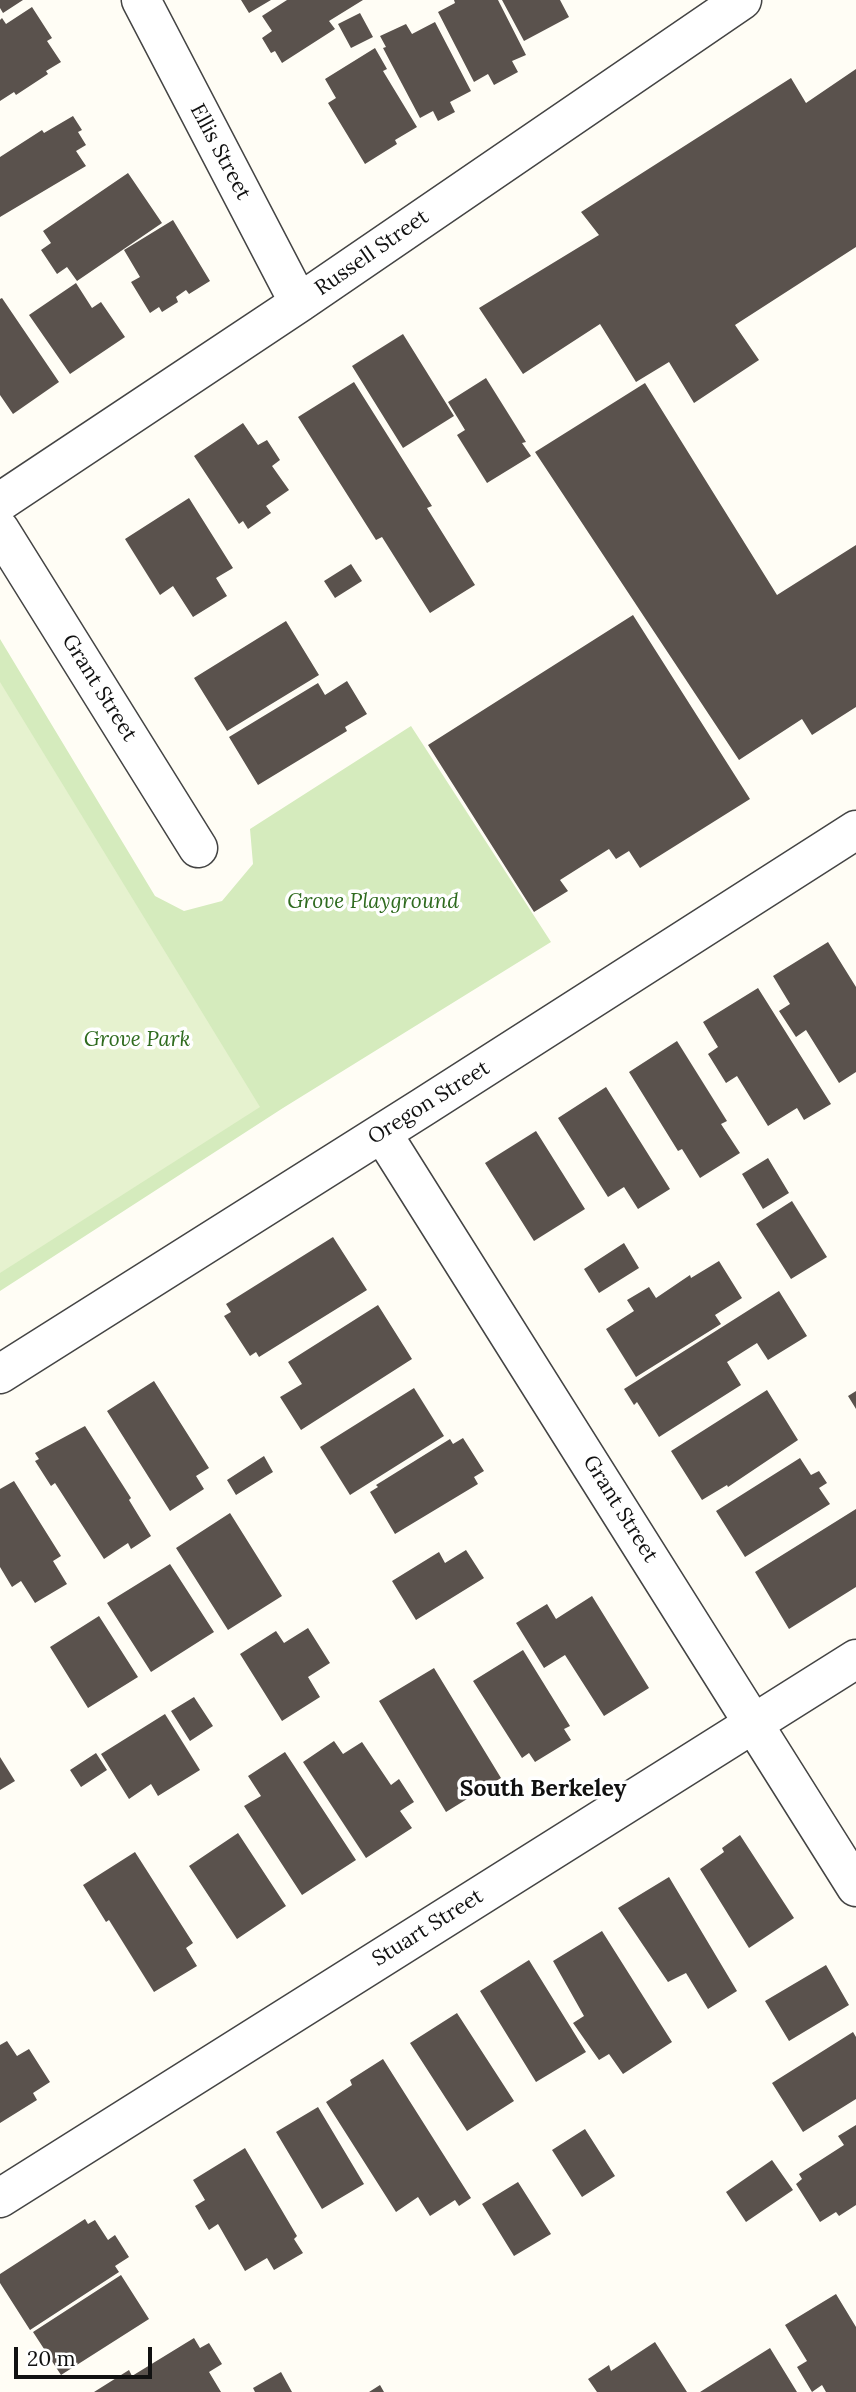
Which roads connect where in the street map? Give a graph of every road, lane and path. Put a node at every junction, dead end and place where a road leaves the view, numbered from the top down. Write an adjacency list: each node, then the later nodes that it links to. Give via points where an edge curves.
1 (141, 0): 3 (street, Ellis Street)
2 (742, 0): 3 (street, Russell Street)
3 (299, 303): 4 (street, Russell Street)
4 (0, 502)
5 (0, 530): 7 (street, Grant Street)
6 (856, 830): 8 (street, Oregon Street)
7 (198, 848)
8 (382, 1133): 9 (street, Oregon Street); 11 (street, Grant Street)
9 (0, 1374)
10 (856, 1659): 11 (street, Stuart Street)
11 (754, 1723): 12 (street, Grant Street); 13 (street, Stuart Street)
12 (856, 1886)
13 (0, 2198)

